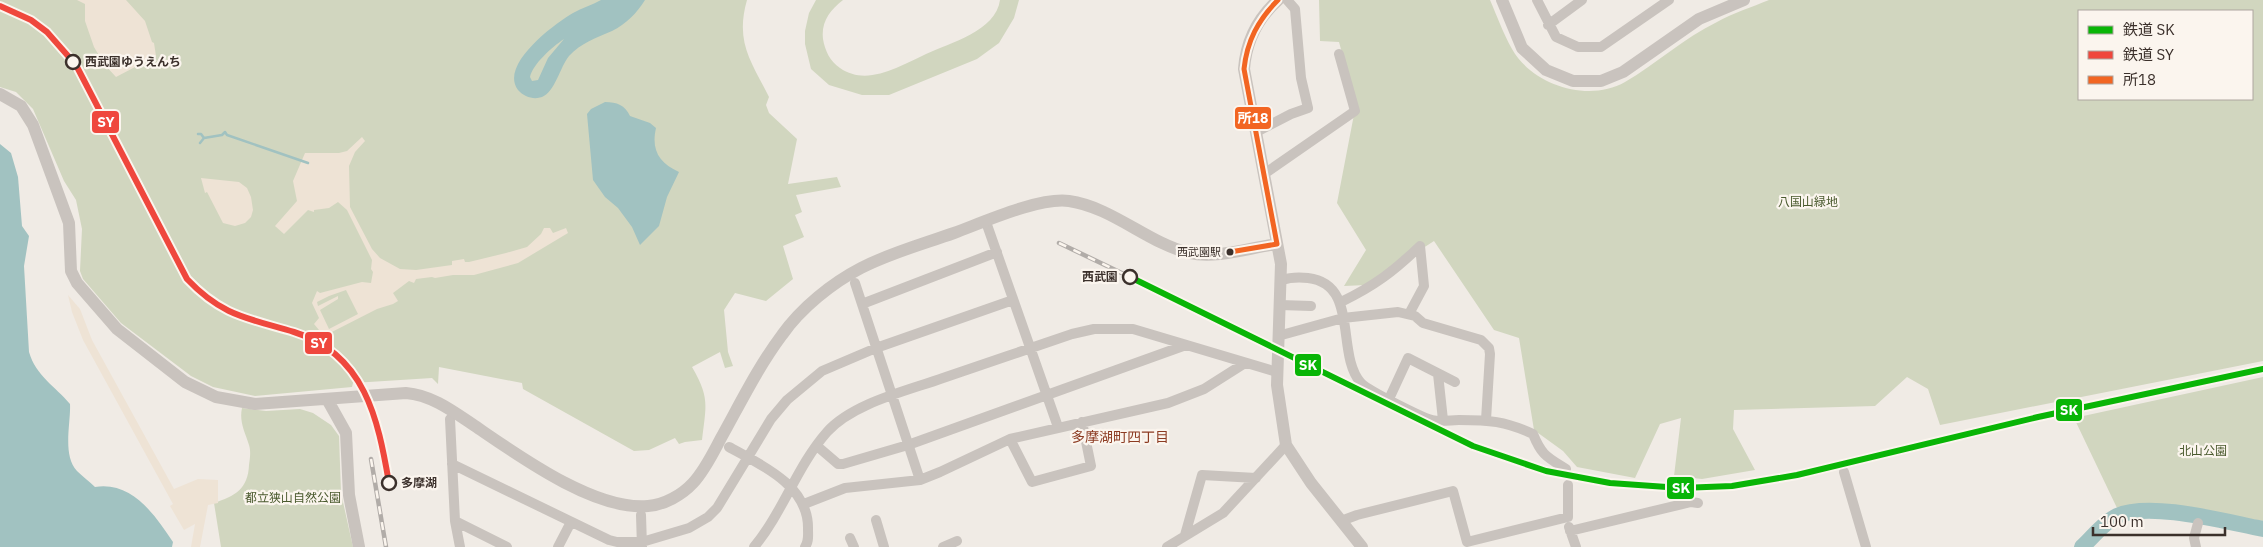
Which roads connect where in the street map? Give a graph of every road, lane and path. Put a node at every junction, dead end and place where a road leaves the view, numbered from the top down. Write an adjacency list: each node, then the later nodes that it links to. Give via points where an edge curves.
1 (1278, 0): 11 (street, via 1258,23 1246,54 1245,79)
2 (1287, 0): 11 (street, via 1295,9 1301,78 1308,108)
3 (1502, 0): 7 (street, via 1522,48 1546,70 1573,81 1601,81 1623,72 1699,19)
4 (1537, 0): 8 (street)
5 (1582, 0): 8 (street)
6 (1669, 0): 8 (street, via 1601,47 1578,47 1556,37)
7 (1744, 0)
8 (1548, 25)
9 (1339, 54): 12 (street, via 1355,111)
10 (0, 94): 35 (street, via 21,106 33,125 69,222 73,278 117,330 185,382 216,397 255,404)
11 (1256, 132): 12 (street)
12 (1264, 174): 14 (street)
13 (986, 222): 14 (street, via 1043,202 1064,200 1087,206 1190,253 1214,255); 15 (street); 35 (street, via 871,263 822,294 775,345 702,472 679,494 652,506 623,506 604,500 531,464 428,398 406,393)
14 (1276, 244): 16 (street)
15 (997, 252): 18 (street); 20 (street)
16 (1282, 280): 19 (street, via 1291,277 1318,279); 21 (street)
17 (855, 283): 20 (street)
18 (1013, 300): 27 (street); 28 (street)
19 (1341, 302): 23 (street, via 1392,273 1420,246 1424,286); 24 (street)
20 (862, 304): 27 (street)
21 (1280, 305): 22 (street); 25 (street)
22 (1311, 306)
23 (1409, 314): 24 (street, via 1386,312); 39 (street, via 1423,323 1480,340 1488,348)
24 (1343, 318): 25 (street); 36 (street, via 1352,364 1361,382)
25 (1278, 336): 30 (street)
26 (1186, 345): 28 (street, via 1133,330 1107,329 1072,334); 29 (street); 34 (street)
27 (876, 348): 33 (street); 47 (street, via 822,371 805,384 771,419)
28 (1030, 348): 33 (street); 34 (street)
29 (1245, 363): 30 (street); 40 (street, via 1220,380 1186,396)
30 (1277, 372): 44 (street)
31 (1438, 374): 32 (street); 36 (street, via 1408,358); 38 (street)
32 (1456, 382)
33 (892, 396): 43 (street); 45 (street, via 848,414 828,431)
34 (1047, 396): 41 (street); 43 (street)
35 (327, 399): 68 (street, via 345,430 349,495)
36 (1389, 399): 38 (street, via 1433,420)
37 (450, 419): 48 (street)
38 (1443, 420): 39 (street)
39 (1486, 420): 49 (street, via 1512,424 1533,434 1546,456)
40 (1082, 422): 41 (street); 42 (street, via 1091,466 1032,482)
41 (1058, 427): 42 (street)
42 (1010, 440): 52 (street)
43 (908, 445): 45 (street, via 843,464 838,464); 52 (street)
44 (1286, 445): 51 (street); 61 (street)
45 (817, 446): 54 (street)
46 (729, 447): 47 (street)
47 (749, 458): 54 (street); 67 (street, via 718,508 708,517 689,528)
48 (452, 464): 60 (street); 62 (street)
49 (1566, 470)
50 (1844, 472): 79 (street)
51 (1256, 478): 65 (street, via 1224,513); 65 (street, via 1202,475)
52 (920, 480): 56 (street, via 845,488)
53 (1568, 485): 58 (street)
54 (792, 486): 56 (street); 72 (street, via 767,532)
55 (1698, 503): 64 (street)
56 (804, 504): 73 (street, via 808,514 808,542)
57 (641, 516): 67 (street)
58 (1568, 517): 61 (street, via 1468,542 1453,491); 64 (street)
59 (876, 520): 74 (street)
60 (455, 521): 69 (street); 70 (street)
61 (1341, 521): 77 (street)
62 (571, 522): 67 (street, via 609,540); 71 (street)
63 (2198, 523): 80 (street, via 2194,538)
64 (1570, 531): 78 (street)
65 (1185, 535): 76 (street)
66 (957, 541): 75 (street)
67 (642, 545)
68 (359, 547)
69 (460, 547)
70 (507, 547)
71 (558, 547)
72 (754, 547)
73 (805, 547)
74 (884, 547)
75 (943, 547)
76 (1167, 547)
77 (1362, 547)
78 (1576, 547)
79 (1866, 547)
80 (2196, 547)

